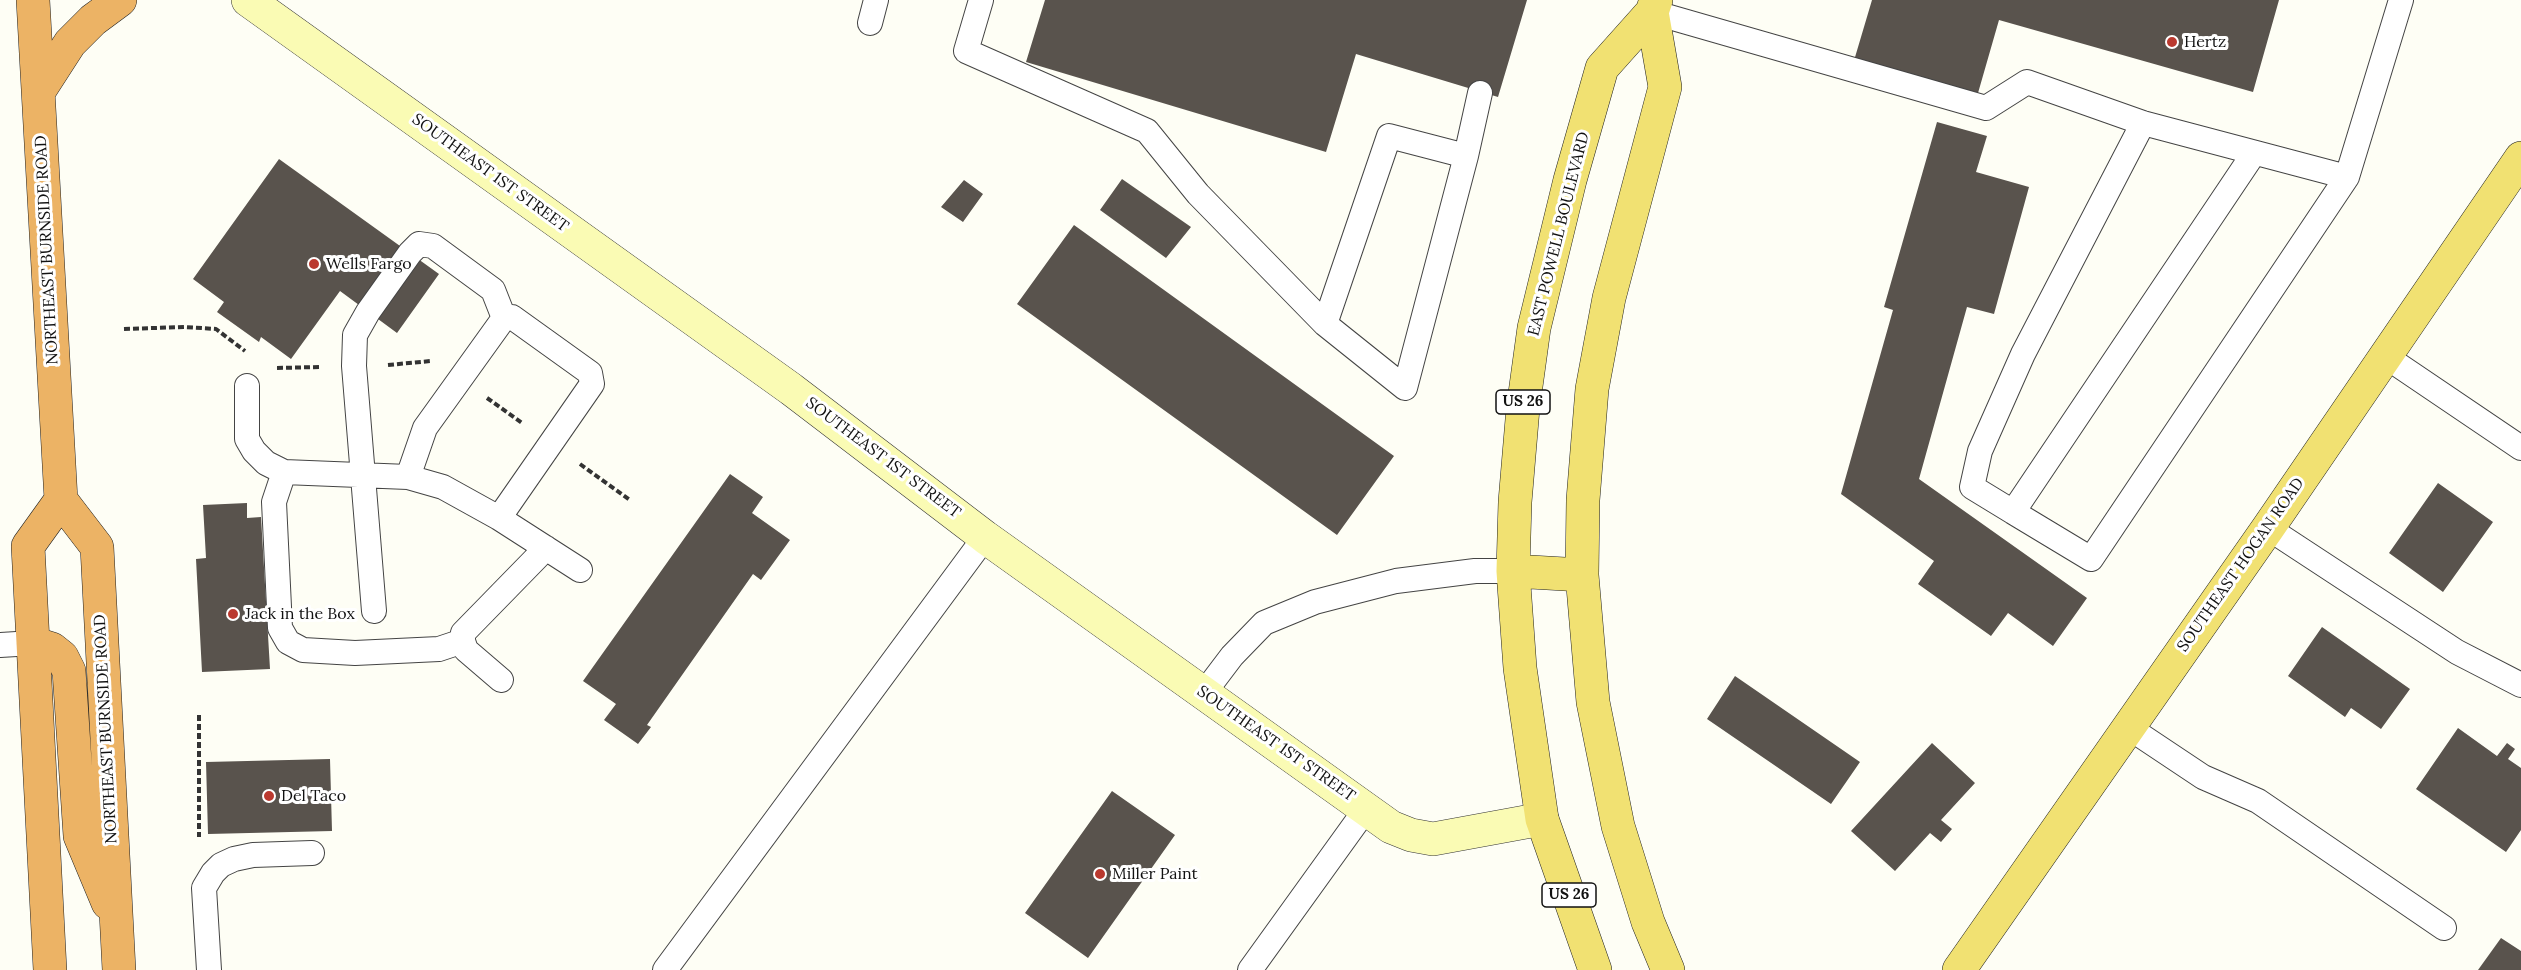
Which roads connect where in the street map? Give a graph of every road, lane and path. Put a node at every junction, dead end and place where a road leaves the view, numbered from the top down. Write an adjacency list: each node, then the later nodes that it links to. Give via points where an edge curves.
1 (33, 0): 9 (highway, NORTHEAST BURNSIDE ROAD)
2 (120, 0): 9 (highway, via 70,43)
3 (248, 0): 30 (street, SOUTHEAST 1ST STREET, via 782,382)
4 (876, 0): 8 (lane)
5 (981, 0): 17 (lane, via 966,51 1147,131 1198,194)
6 (2401, 0): 15 (lane)
7 (1654, 6): 11 (lane, via 1986,108 2027,82); 33 (main road, EAST POWELL BOULEVARD / US 26, via 1602,69 1550,256 1534,328 1523,408); 34 (main road, via 1665,87 1611,287 1592,389 1582,500)
8 (870, 23)
9 (39, 91): 26 (highway, NORTHEAST BURNSIDE ROAD)
10 (1480, 93): 13 (lane)
11 (2144, 123): 12 (lane); 27 (lane, via 2023,354 1980,451 1972,487)
12 (2254, 153): 15 (lane); 27 (lane)
13 (1467, 156): 17 (lane, via 1389,136); 17 (lane, via 1405,388)
14 (2521, 158): 20 (main road, SOUTHEAST HOGAN ROAD)
15 (2348, 177): 27 (lane, via 2091,559)
16 (504, 318): 24 (lane, via 493,290 433,246 419,244 410,253 355,335); 25 (lane, via 425,428); 28 (lane, via 521,322 590,373 592,384)
17 (1325, 324)
18 (184, 327): 19 (path)
19 (124, 328)
20 (2385, 356): 22 (lane); 29 (main road, SOUTHEAST HOGAN ROAD)
21 (247, 386): 23 (lane, via 247,439 266,463)
22 (2521, 448)
23 (284, 472): 24 (lane); 36 (lane, via 274,502 280,628 288,642 303,650 355,653 439,649)
24 (364, 476): 25 (lane); 35 (lane)
25 (408, 477): 28 (lane, via 443,487)
26 (61, 500): 37 (highway, via 28,546); 48 (highway, NORTHEAST BURNSIDE ROAD, via 97,547)
27 (2013, 512)
28 (500, 518): 31 (lane)
29 (2268, 528): 40 (lane, via 2457,652); 43 (main road, SOUTHEAST HOGAN ROAD)
30 (985, 537): 41 (street, SOUTHEAST 1ST STREET); 53 (lane)
31 (546, 548): 32 (lane); 36 (lane, via 464,633)
32 (580, 570)
33 (1514, 571): 34 (main road); 41 (lane, via 1475,571 1396,581 1316,602 1264,624 1232,656); 45 (main road, EAST POWELL BOULEVARD / US 26, via 1520,668)
34 (1582, 575): 56 (main road, via 1593,702 1618,826 1648,922)
35 (374, 611)
36 (463, 641): 39 (lane, via 466,650)
37 (33, 643): 38 (lane); 48 (highway, via 52,649 62,657 69,671 80,836); 50 (highway)
38 (0, 645)
39 (501, 680)
40 (2521, 685)
41 (1204, 693): 44 (street, SOUTHEAST 1ST STREET)
42 (199, 715): 47 (path, via 199,838)
43 (2128, 727): 49 (lane, via 2203,777 2258,801); 57 (main road, SOUTHEAST HOGAN ROAD)
44 (1366, 809): 45 (street, SOUTHEAST 1ST STREET, via 1391,827 1433,839); 54 (lane)
45 (1542, 819): 55 (main road, EAST POWELL BOULEVARD / US 26)
46 (312, 853): 47 (lane, via 234,859)
47 (213, 873): 52 (lane, via 204,888)
48 (116, 924): 51 (highway, NORTHEAST BURNSIDE ROAD)
49 (2444, 928)
50 (50, 970)
51 (119, 970)
52 (209, 970)
53 (665, 970)
54 (1250, 970)
55 (1595, 970)
56 (1668, 970)
57 (1959, 970)

